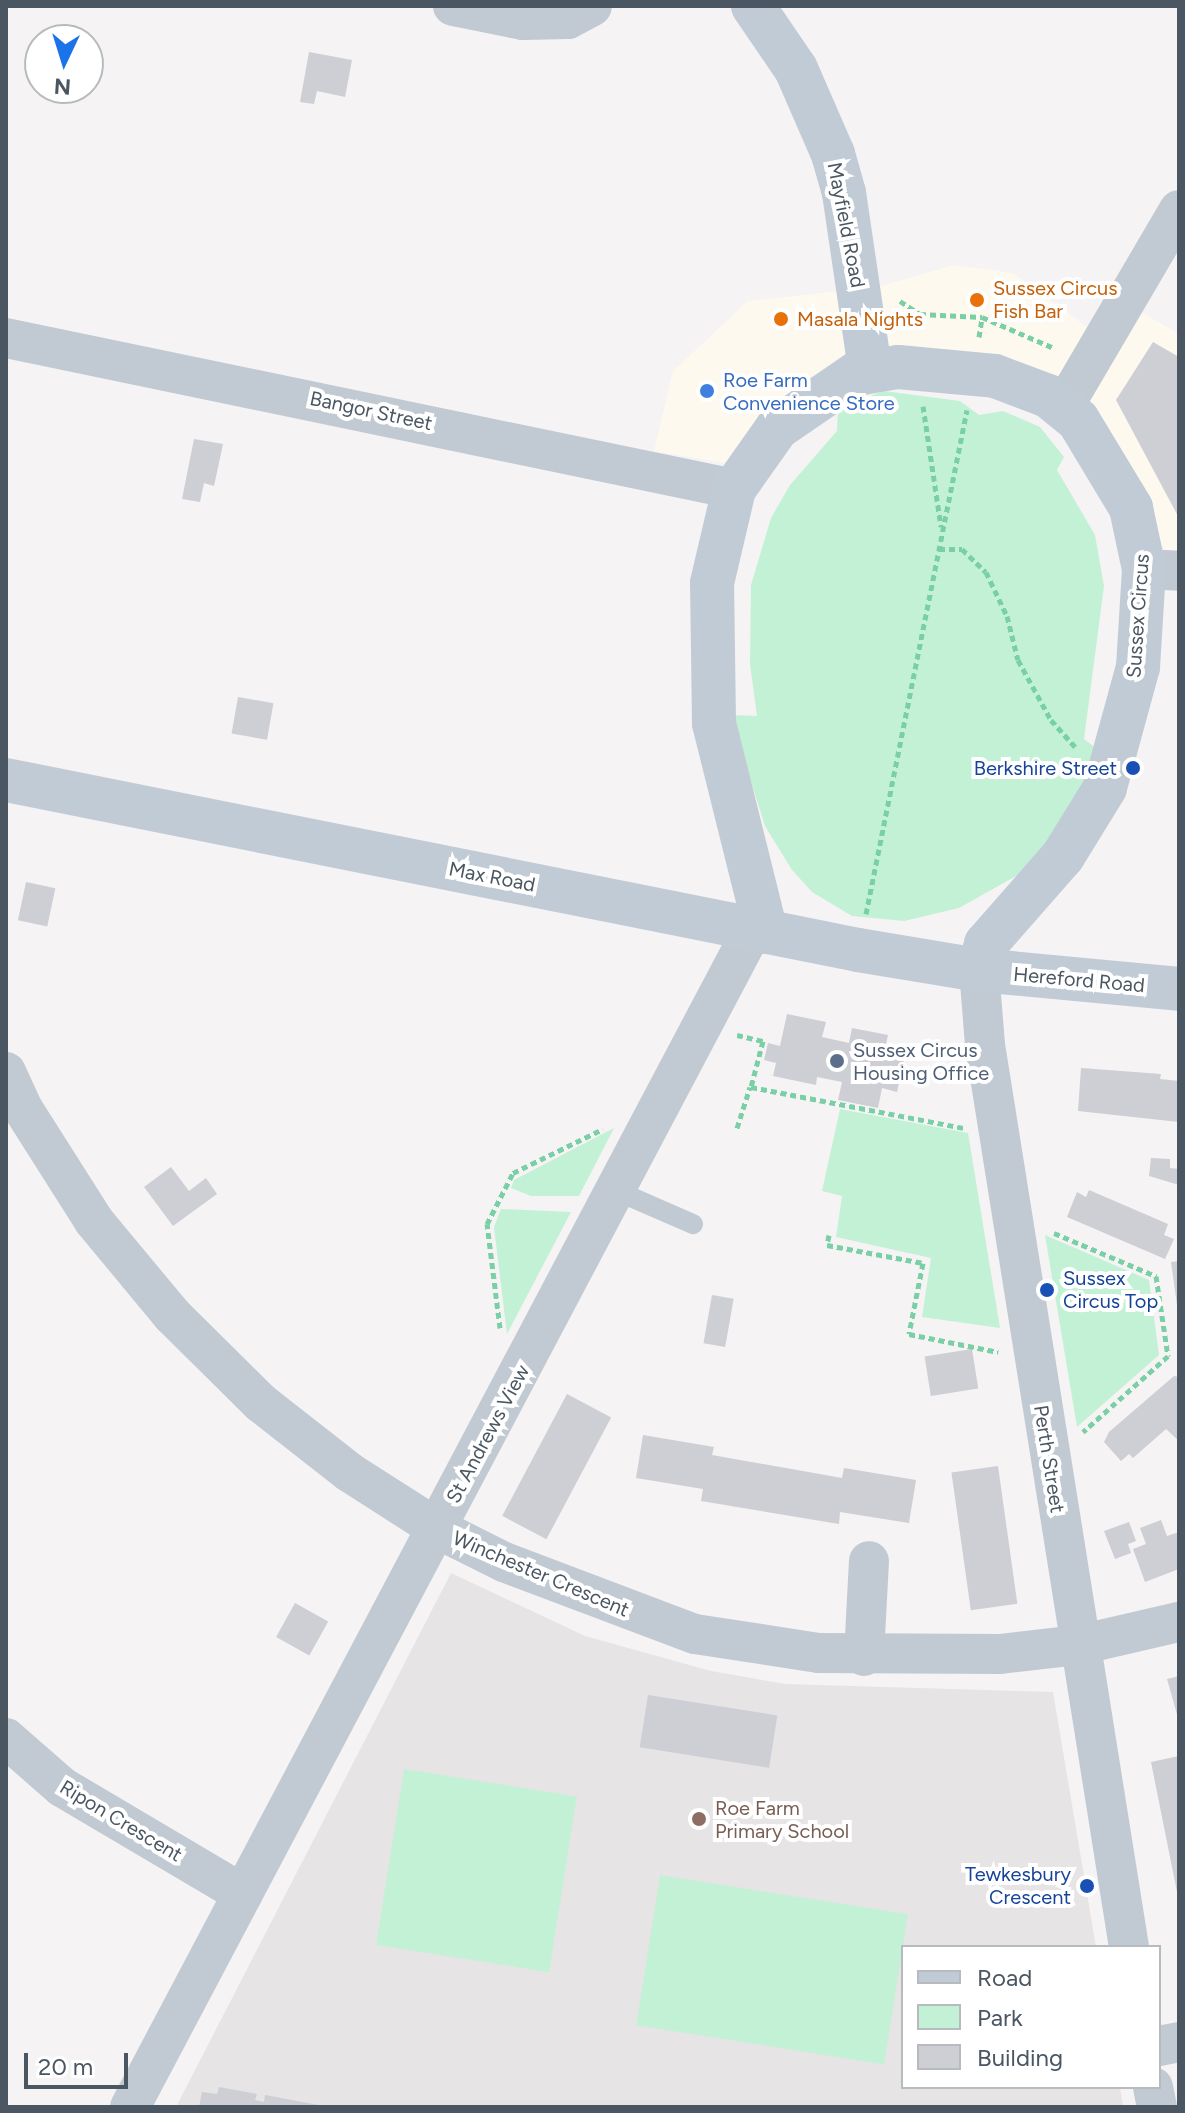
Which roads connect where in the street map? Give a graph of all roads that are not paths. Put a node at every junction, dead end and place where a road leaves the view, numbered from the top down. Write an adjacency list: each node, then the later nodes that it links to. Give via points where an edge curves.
1 (453, 6): 2 (street, via 523,20 568,19)
2 (592, 6)
3 (753, 6): 6 (street, Mayfield Road, via 796,69 823,125 844,193)
4 (1179, 210): 7 (street)
5 (6, 338): 8 (street, Bangor Street)
6 (870, 369): 7 (street, Sussex Circus, via 917,368 1011,380); 8 (street, Sussex Circus, via 819,395 777,428)
7 (1064, 406): 9 (street, Sussex Circus, via 1088,435)
8 (734, 489): 11 (street, Sussex Circus, via 712,583 714,723)
9 (1162, 570): 12 (street, Sussex Circus, via 1112,770 1097,806 1063,856 986,944)
10 (6, 780): 11 (street, Max Road)
11 (760, 930): 12 (street, Max Road); 15 (street, St Andrews View)
12 (979, 970): 13 (street, Hereford Road); 20 (street, Perth Street, via 980,1008)
13 (1179, 989)
14 (6, 1072): 17 (street, Winchester Crescent, via 23,1109 94,1221 172,1315 261,1403 349,1472)
15 (617, 1191): 16 (lane); 17 (street, St Andrews View)
16 (693, 1224)
17 (438, 1529): 21 (street, Winchester Crescent, via 537,1577 695,1634); 23 (street, St Andrews View)
18 (869, 1561): 21 (street)
19 (1179, 1622): 20 (street, Winchester Crescent)
20 (1079, 1645): 21 (street, Winchester Crescent, via 1000,1654); 24 (street, Perth Street)
21 (864, 1656)
22 (6, 1738): 23 (street, Ripon Crescent, via 62,1787)
23 (243, 1894): 25 (street, St Andrews View)
24 (1129, 1945)
25 (130, 2107)

